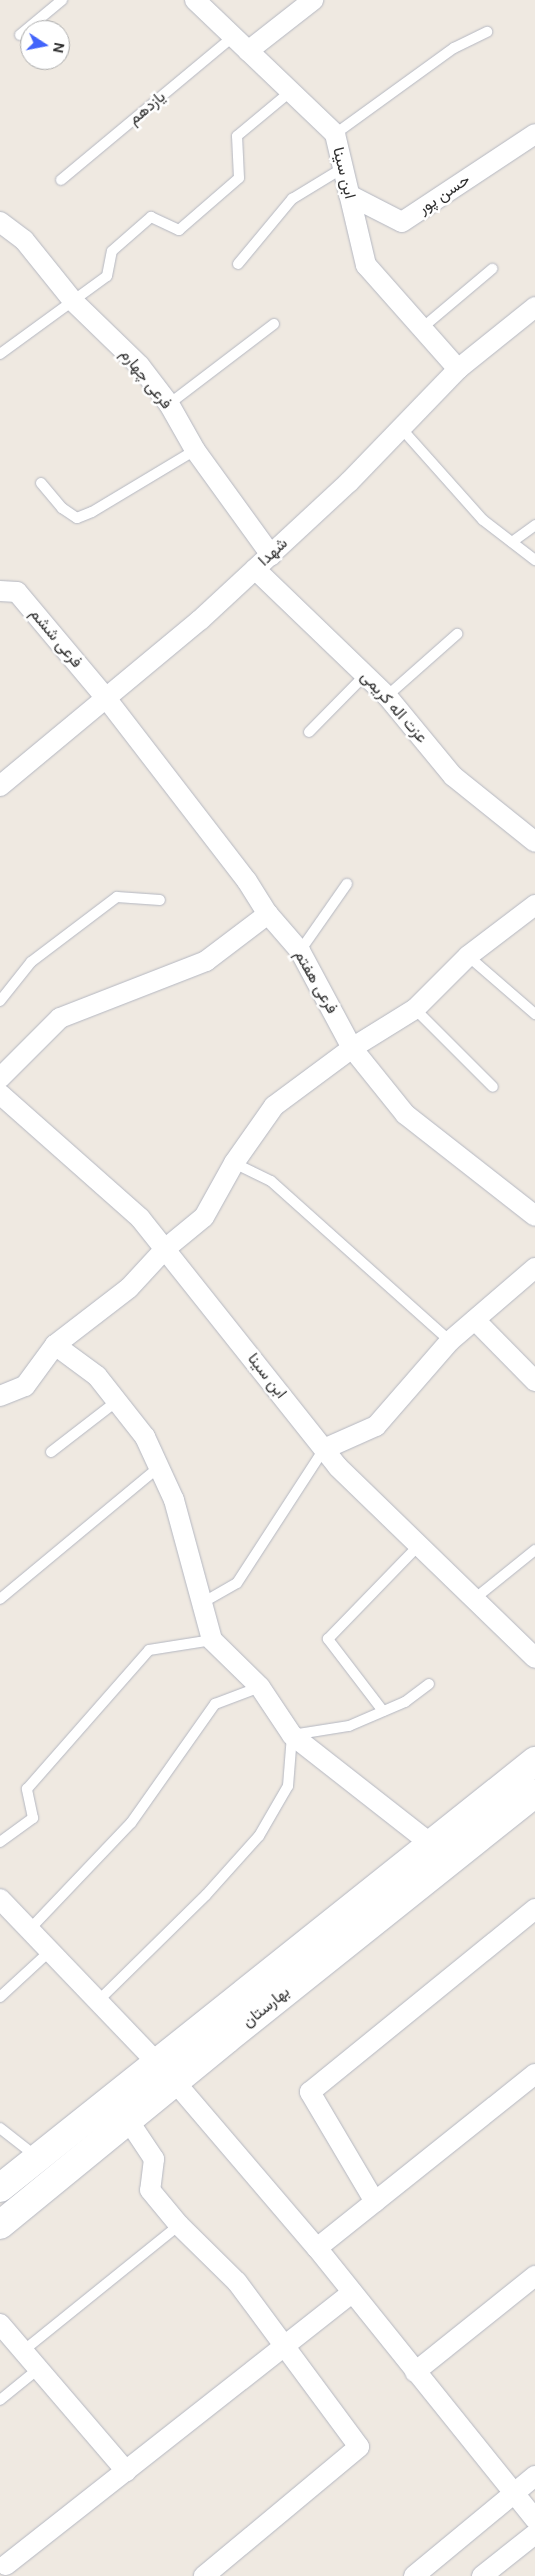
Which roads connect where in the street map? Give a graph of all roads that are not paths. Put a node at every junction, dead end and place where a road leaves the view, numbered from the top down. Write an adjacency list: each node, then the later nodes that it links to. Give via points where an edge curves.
1 (62, 0): 4 (lane)
2 (195, 0): 6 (street, ابن سینا)
3 (313, 0): 7 (street)
4 (38, 20)
5 (487, 32): 9 (lane, via 454,48)
6 (234, 36): 7 (street, ابن سینا); 12 (lane, یازدهم)
7 (248, 51): 8 (street, ابن سینا)
8 (290, 92): 9 (street, ابن سینا); 17 (lane, via 237,136 239,178 179,230 151,217 112,251 108,276)
9 (334, 134): 11 (street, ابن سینا)
10 (535, 134): 13 (street, حسن پور, via 402,222)
11 (343, 168): 13 (street, ابن سینا); 15 (lane, via 292,199)
12 (61, 180)
13 (349, 195): 20 (street, ابن سینا, via 366,265)
14 (0, 222): 17 (street, فرعی چهارم, via 24,240)
15 (238, 264)
16 (492, 269): 20 (lane)
17 (73, 301): 21 (lane); 23 (street, فرعی چهارم, via 140,366)
18 (535, 308): 22 (street, شهدا)
19 (274, 324): 23 (lane)
20 (422, 328): 22 (street, ابن سینا)
21 (0, 354)
22 (458, 369): 24 (street, شهدا)
23 (169, 404): 25 (street, فرعی چهارم)
24 (401, 428): 28 (lane, via 483,520); 29 (street, شهدا, via 349,482)
25 (195, 450): 26 (lane, via 77,518 62,508); 29 (street, فرعی چهارم)
26 (41, 482)
27 (535, 525): 28 (lane)
28 (512, 542): 30 (lane)
29 (271, 554): 31 (street, شهدا)
30 (535, 560)
31 (255, 568): 34 (street, عزت اله کریمی); 36 (street, شهدا)
32 (0, 591): 36 (street, فرعی ششم, via 16,592)
33 (457, 634): 35 (lane)
34 (365, 675): 35 (street, عزت اله کریمی); 37 (lane)
35 (387, 696): 39 (street, عزت اله کریمی, via 452,776)
36 (106, 698): 38 (street, شهدا); 43 (street, فرعی هفتم, via 247,881)
37 (309, 732)
38 (0, 786)
39 (535, 842)
40 (347, 884): 44 (lane)
41 (160, 900): 46 (lane, via 117,897 31,962)
42 (535, 905): 45 (street)
43 (268, 914): 44 (street, فرعی هفتم); 50 (street, via 206,961 60,1018)
44 (300, 951): 49 (street, فرعی هفتم)
45 (468, 956): 47 (street); 48 (lane)
46 (0, 1001)
47 (415, 1009): 49 (street); 51 (lane)
48 (535, 1014)
49 (352, 1048): 53 (street, via 274,1106); 54 (street, فرعی هفتم, via 405,1114)
50 (0, 1078)
51 (493, 1087)
52 (0, 1094): 55 (street, ابن سینا, via 140,1218)
53 (234, 1163): 55 (street, via 204,1216); 58 (lane, via 271,1181)
54 (535, 1216)
55 (165, 1249): 59 (street, via 129,1288); 63 (street, ابن سینا)
56 (535, 1268): 57 (street)
57 (474, 1320): 58 (street); 60 (street)
58 (450, 1341): 63 (street, via 376,1426)
59 (55, 1345): 61 (street, via 24,1386); 62 (street, via 97,1376)
60 (535, 1381)
61 (0, 1396)
62 (117, 1401): 64 (lane); 65 (street, via 145,1437)
63 (324, 1449): 66 (street, ابن سینا); 70 (lane, via 237,1583)
64 (51, 1452)
65 (159, 1467): 68 (lane); 70 (street, via 174,1500)
66 (418, 1546): 69 (street, ابن سینا); 75 (lane, via 328,1639)
67 (535, 1550): 69 (lane)
68 (0, 1599)
69 (473, 1600): 72 (street, ابن سینا)
70 (202, 1603): 71 (street)
71 (212, 1640): 74 (street); 79 (lane, via 149,1650 27,1789 33,1818)
72 (535, 1658)
73 (428, 1684): 75 (lane, via 405,1702)
74 (260, 1687): 76 (street); 83 (lane, via 215,1704 131,1823)
75 (383, 1711): 76 (lane, via 349,1726)
76 (292, 1735): 80 (street); 86 (lane, via 288,1786 259,1836 206,1895)
77 (535, 1762): 80 (street, بهارستان)
78 (535, 1793): 87 (street, بهارستان)
79 (0, 1842)
80 (431, 1844): 87 (street, بهارستان)
81 (0, 1899): 83 (street)
82 (535, 1909): 94 (street, via 310,2092)
83 (29, 1930): 84 (street)
84 (49, 1952): 85 (lane); 86 (street)
85 (0, 1997)
86 (96, 2003): 87 (street)
87 (166, 2072): 89 (street, بهارستان); 91 (street, بهارستان); 97 (street)
88 (535, 2074): 94 (street)
89 (128, 2120): 92 (street, بهارستان); 96 (street, via 154,2159 150,2190)
90 (0, 2128): 91 (lane)
91 (38, 2158): 92 (street); 93 (street, بهارستان)
92 (52, 2182): 95 (street, بهارستان)
93 (0, 2188)
94 (375, 2202): 97 (street)
95 (0, 2225)
96 (179, 2225): 101 (street, via 237,2282); 102 (lane)
97 (317, 2248): 99 (street)
98 (535, 2276): 104 (street)
99 (352, 2293): 101 (street); 104 (street)
100 (0, 2324): 102 (street)
101 (286, 2346): 106 (street); 112 (street, via 359,2447)
102 (22, 2351): 103 (street)
103 (38, 2369): 105 (lane); 106 (street)
104 (415, 2372): 108 (street)
105 (0, 2400)
106 (126, 2471): 111 (street)
107 (535, 2476): 108 (street)
108 (512, 2494): 109 (street); 113 (street)
109 (535, 2519)
110 (535, 2534): 114 (street)
111 (6, 2565)
112 (204, 2576)
113 (414, 2576)
114 (482, 2576)

